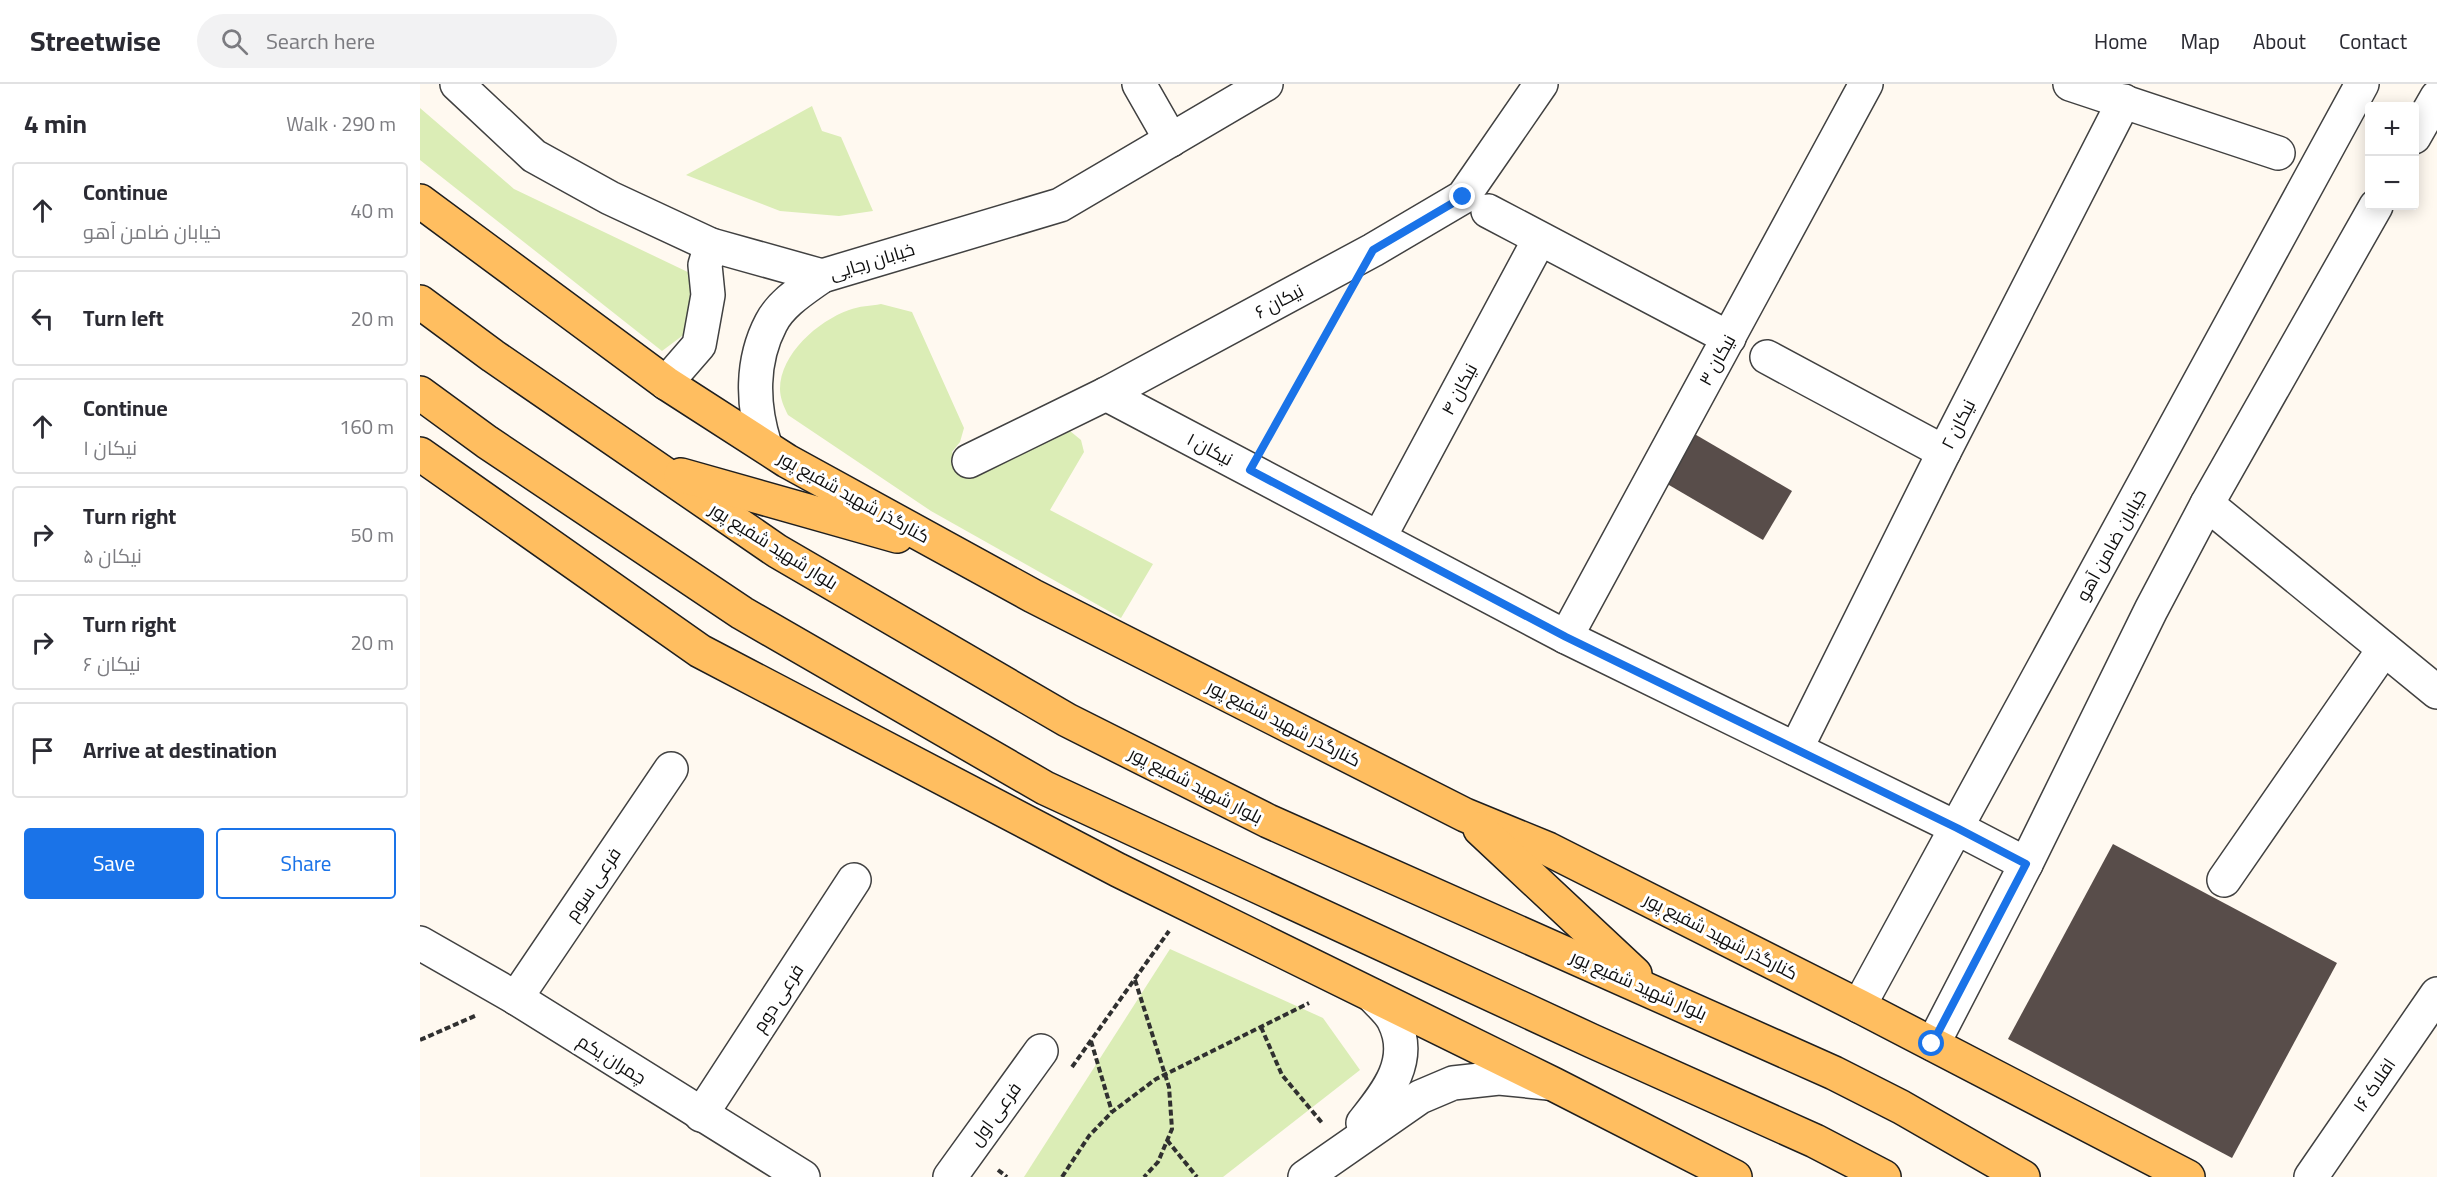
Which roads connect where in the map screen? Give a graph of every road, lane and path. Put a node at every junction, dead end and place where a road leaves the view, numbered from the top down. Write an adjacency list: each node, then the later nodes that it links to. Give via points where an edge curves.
1 (457, 84): 17 (street, خیابان رجایی, via 534,156 610,198)
2 (1139, 84): 11 (street)
3 (1266, 84): 11 (street, خیابان رجایی)
4 (1541, 84): 25 (street, نیکان ۶, via 1463,197)
5 (1866, 84): 21 (street, نیکان ۳)
6 (2070, 84): 9 (street)
7 (2362, 84): 41 (street, خیابان ضامن آهو)
8 (2437, 97): 10 (street)
9 (2124, 101): 12 (street); 27 (street, نیکان ۲)
10 (2419, 130)
11 (1171, 140): 18 (street, خیابان رجایی, via 1060,205)
12 (2278, 153)
13 (420, 201): 23 (main road, کنارگذر شهید شفیع پور)
14 (2374, 210): 32 (street)
15 (1488, 211): 16 (street)
16 (1539, 240): 21 (street); 33 (street, نیکان ۴)
17 (711, 245): 18 (street, خیابان رجایی); 23 (street, via 705,265 708,296 699,345)
18 (822, 276): 26 (street, via 794,296 771,322 759,357 754,393)
19 (1345, 300): 31 (path)
20 (420, 302): 30 (main road, بلوار شهید شفیع پور)
21 (1729, 338): 35 (street, نیکان ۳)
22 (1767, 357): 27 (street)
23 (666, 382): 26 (main road, کنارگذر شهید شفیع پور)
24 (420, 393): 76 (main road, via 742,613 1045,788 1815,1141)
25 (1106, 394): 28 (street, نیکان ۶); 31 (street, نیکان ۱)
26 (765, 445): 34 (main road, کنارگذر شهید شفیع پور, via 787,461)
27 (1944, 452): 38 (street, نیکان ۲)
28 (969, 461)
29 (428, 463): 45 (main road, via 700,651)
30 (654, 467): 34 (main road); 49 (main road, بلوار شهید شفیع پور, via 777,551 1067,720 1268,821)
31 (1250, 470): 33 (street, نیکان ۱)
32 (2207, 504): 36 (street); 42 (street)
33 (1379, 538): 35 (street, نیکان ۱)
34 (954, 552): 40 (main road, کنارگذر شهید شفیع پور)
35 (1566, 637): 38 (street, نیکان ۱)
36 (2384, 649): 37 (street); 44 (street)
37 (2437, 692)
38 (1796, 749): 41 (street, نیکان ۱)
39 (671, 770): 51 (street, فرعی سوم)
40 (1465, 815): 49 (main road); 52 (main road, کنارگذر شهید شفیع پور, via 1548,849)
41 (1957, 828): 42 (street, نیکان ۱); 52 (street, خیابان ضامن آهو)
42 (2026, 864): 56 (street)
43 (854, 880): 62 (street, فرعی دوم)
44 (2224, 880)
45 (1187, 904): 47 (path); 48 (main road)
46 (420, 943): 51 (street, چمران یکم)
47 (1135, 980): 55 (path); 59 (path)
48 (1360, 989): 53 (path); 60 (main road); 64 (street, via 1394,1020 1400,1064 1391,1088)
49 (1654, 992): 77 (main road, بلوار شهید شفیع پور, via 1844,1077)
50 (2437, 994): 79 (street, افلاک ۱۶)
51 (516, 998): 54 (path); 62 (street, چمران یکم)
52 (1859, 1006): 56 (main road, کنارگذر شهید شفیع پور)
53 (1261, 1027): 59 (path); 64 (path, via 1282,1075)
54 (420, 1040)
55 (1091, 1040): 58 (path); 61 (path)
56 (1932, 1044): 78 (main road, کنارگذر شهید شفیع پور)
57 (1041, 1051): 68 (street, فرعی اول)
58 (1071, 1068)
59 (1166, 1074): 61 (path); 63 (path, via 1172,1129)
60 (1553, 1084): 64 (street, via 1499,1078 1453,1083 1419,1097); 75 (main road)
61 (1112, 1112): 71 (path, via 1089,1136)
62 (701, 1115): 67 (street, چمران یکم)
63 (1167, 1140): 72 (path, via 1158,1162); 73 (path)
64 (1344, 1149): 74 (street)
65 (1005, 1161): 66 (path)
66 (998, 1170): 69 (path); 70 (path)
67 (781, 1173)
68 (950, 1177)
69 (993, 1177)
70 (1007, 1177)
71 (1062, 1177)
72 (1144, 1177)
73 (1197, 1177)
74 (1305, 1177)
75 (1736, 1177)
76 (1884, 1177)
77 (2023, 1177)
78 (2188, 1177)
79 (2311, 1177)

